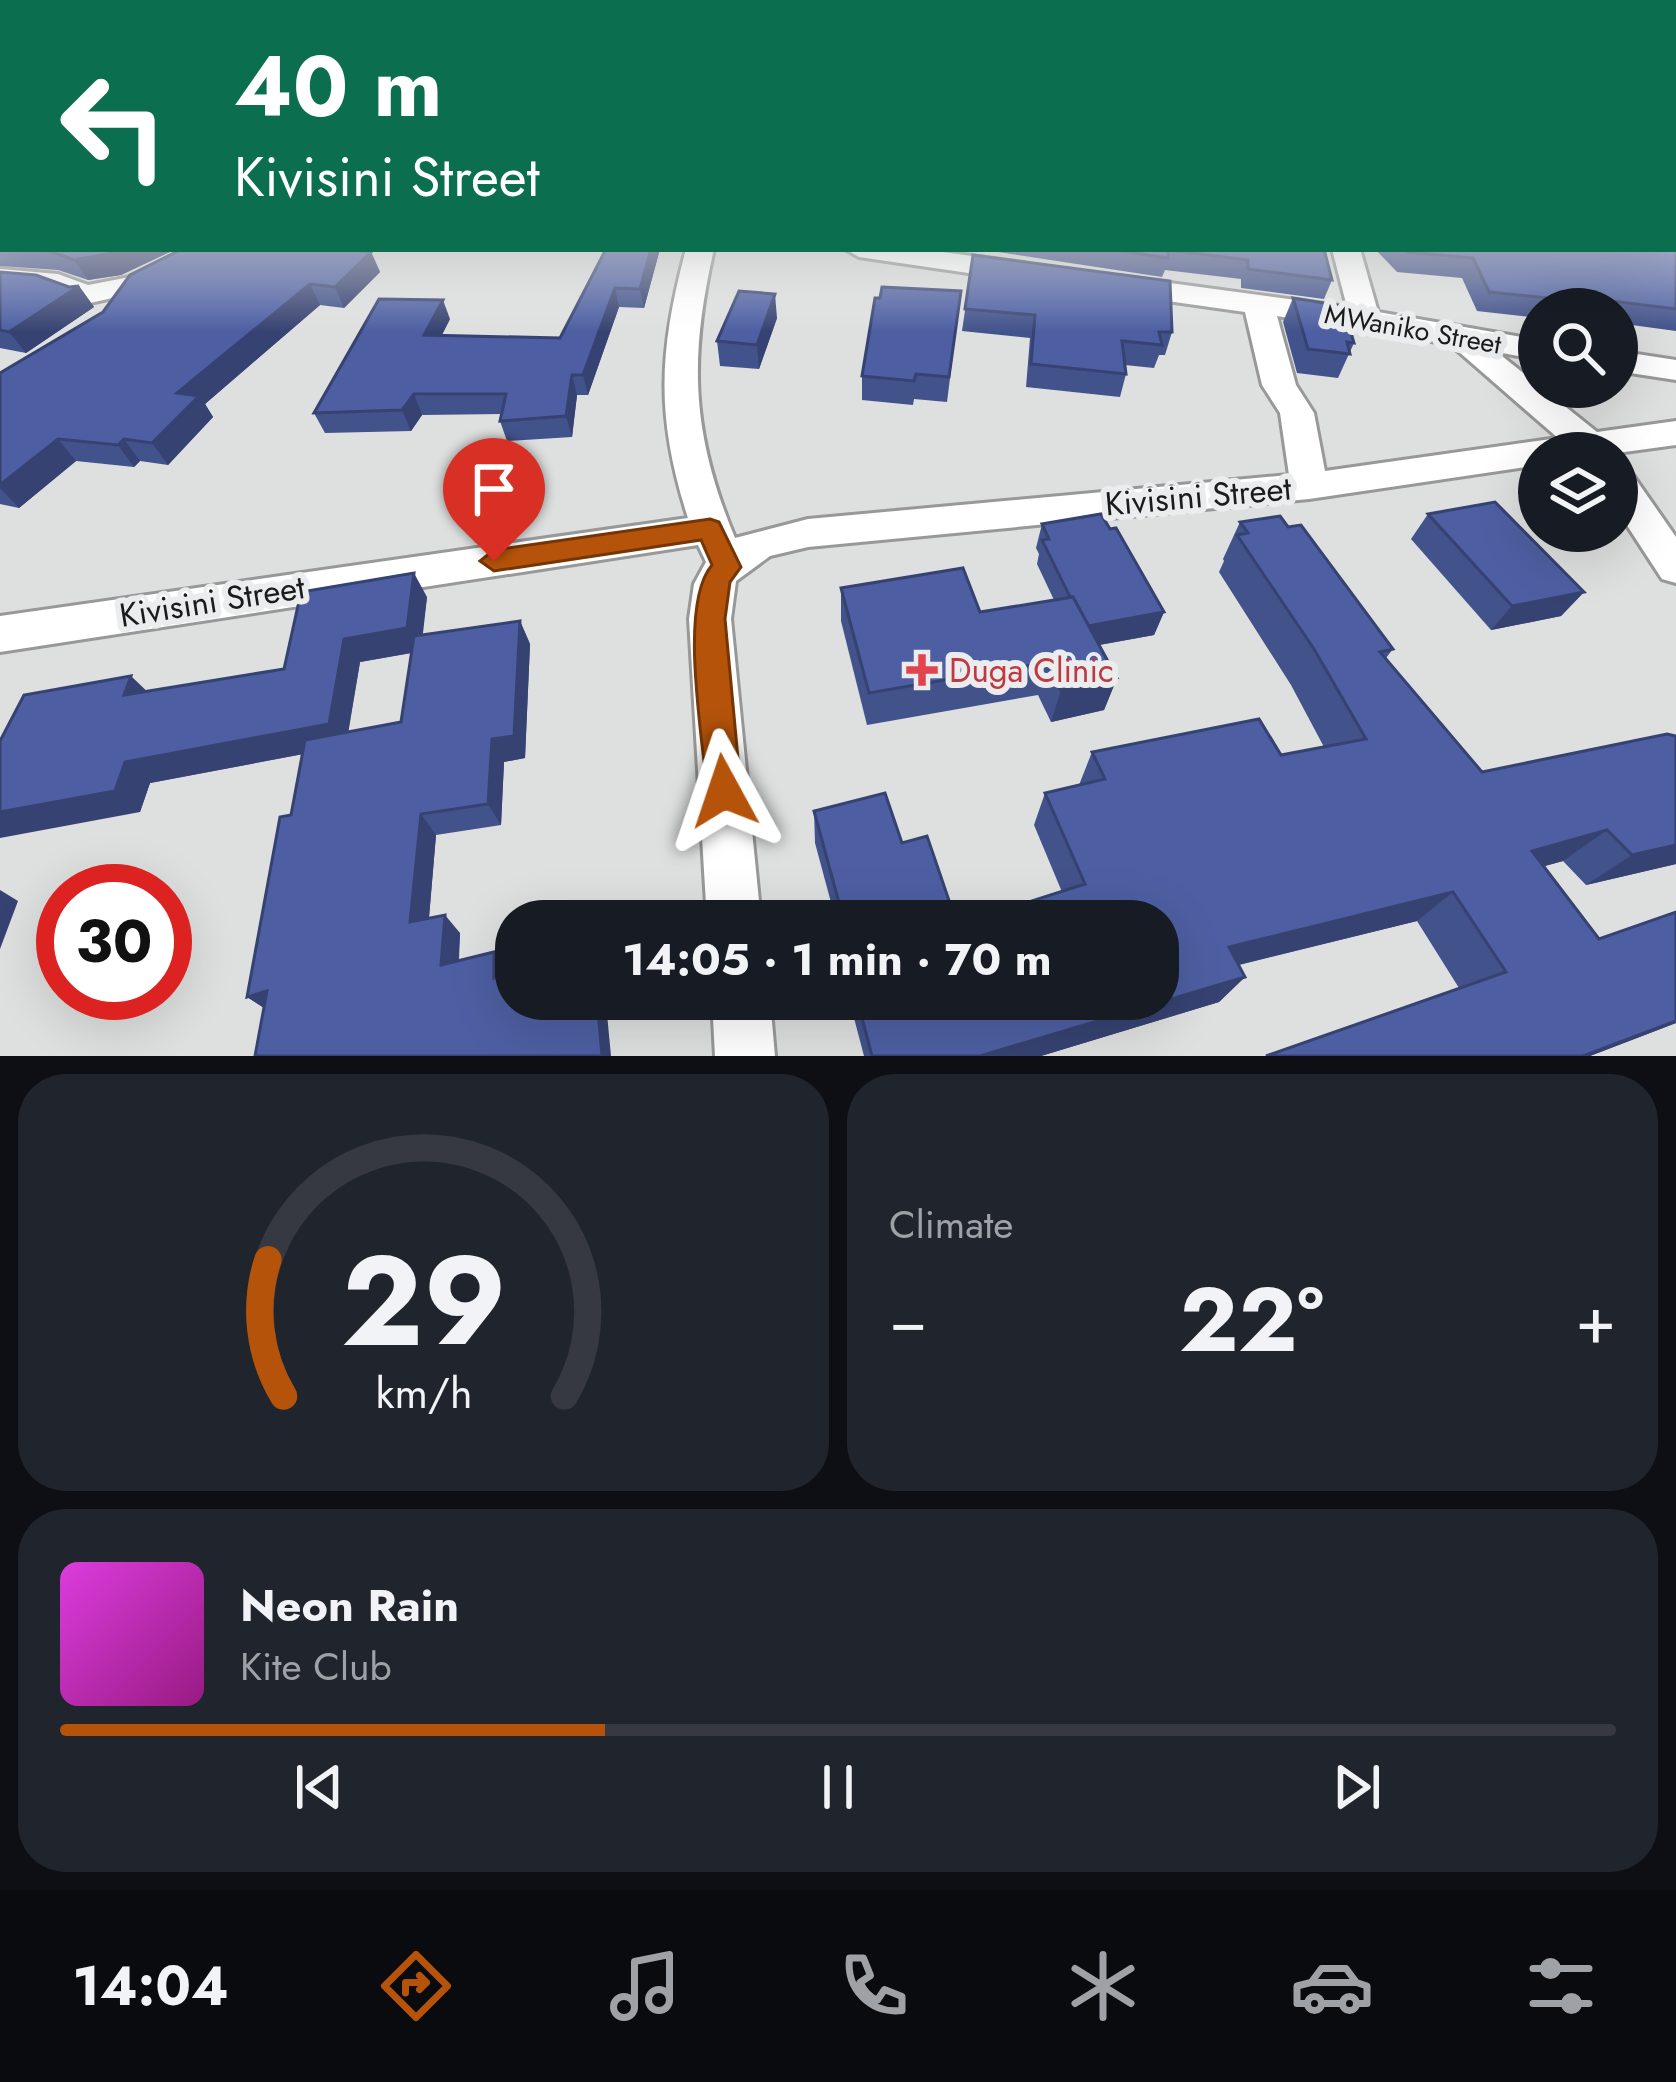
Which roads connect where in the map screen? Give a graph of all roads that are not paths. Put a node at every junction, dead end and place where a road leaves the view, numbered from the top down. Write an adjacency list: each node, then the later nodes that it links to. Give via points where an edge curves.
1 (699, 252): 20 (street, via 679,350 680,398)
2 (882, 252): 4 (street)
3 (1347, 252): 8 (street)
4 (1048, 275)
5 (0, 278): 9 (street, via 58,283 86,295 140,281)
6 (1095, 282): 7 (street, MWaniko Street)
7 (1259, 305): 8 (street, MWaniko Street); 18 (street, via 1279,385 1297,413)
8 (1365, 319): 10 (street, MWaniko Street)
9 (104, 322)
10 (1461, 339): 11 (street, MWaniko Street); 14 (street)
11 (1518, 347)
12 (1638, 365): 13 (street)
13 (1676, 370)
14 (1575, 432)
15 (1676, 433): 16 (street, Kivisini Street)
16 (1638, 440)
17 (1518, 458): 18 (street, Kivisini Street)
18 (1309, 485): 20 (street, Kivisini Street, via 808,533 738,555)
19 (1638, 511): 21 (street)
20 (718, 548): 22 (street, Kivisini Street); 23 (street, via 710,619)
21 (1676, 568)
22 (0, 634)
23 (732, 900)
24 (742, 1020): 25 (street)
25 (745, 1056)

